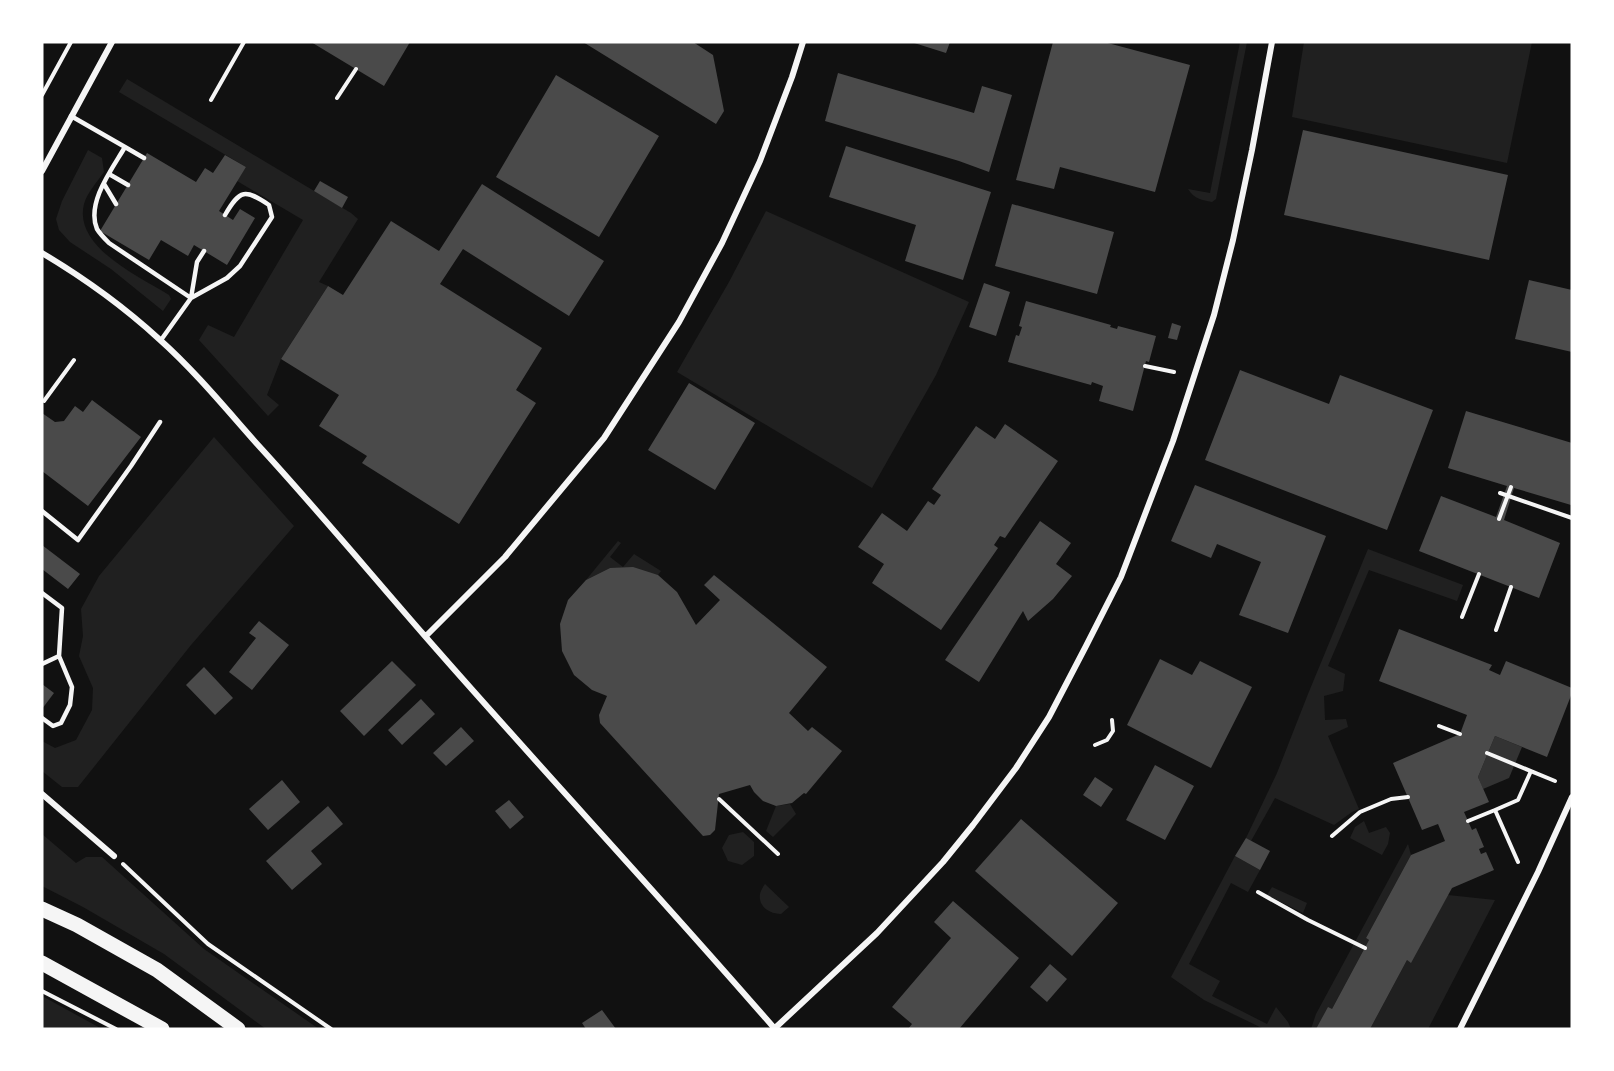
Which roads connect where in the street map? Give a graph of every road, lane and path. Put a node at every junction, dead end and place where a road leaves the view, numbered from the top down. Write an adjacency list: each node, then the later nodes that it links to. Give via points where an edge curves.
1 (72, 42): 7 (path)
2 (112, 42): 10 (street)
3 (244, 42): 9 (path)
4 (803, 42): 41 (street, via 760,161 679,322 604,438 505,557)
5 (1272, 42): 71 (street, via 1235,231 1214,315 1173,441 1121,577 1049,717 973,825 877,933)
6 (356, 69): 8 (path)
7 (42, 95)
8 (337, 98)
9 (211, 100)
10 (71, 116): 11 (lane); 13 (street)
11 (125, 147): 12 (lane); 14 (lane)
12 (144, 158)
13 (42, 171)
14 (109, 174): 15 (lane); 16 (lane)
15 (104, 184): 17 (lane); 22 (lane, via 95,207 98,231)
16 (128, 185)
17 (116, 204)
18 (225, 215): 23 (lane, via 243,194 269,205 272,217 234,272)
19 (204, 251): 23 (lane, via 197,262)
20 (42, 254): 24 (street, via 79,276)
21 (142, 256): 22 (lane)
22 (139, 262): 23 (lane)
23 (191, 298): 24 (lane)
24 (161, 340): 41 (street)
25 (74, 360): 28 (path)
26 (1145, 366): 27 (path)
27 (1174, 372)
28 (44, 401)
29 (160, 422): 33 (lane, via 78,540)
30 (1510, 487): 32 (path)
31 (1500, 493): 32 (path)
32 (1507, 496): 34 (path); 35 (path)
33 (42, 511)
34 (1572, 518)
35 (1499, 519)
36 (1479, 574): 39 (path)
37 (1511, 587): 40 (path)
38 (42, 593): 42 (lane, via 63,608)
39 (1462, 617)
40 (1496, 630)
41 (426, 636): 71 (street)
42 (59, 656): 43 (lane); 44 (lane, via 72,687 70,705 62,723 53,726)
43 (42, 664)
44 (42, 718)
45 (1112, 720): 48 (path, via 1113,730 1107,740)
46 (1439, 726): 47 (path)
47 (1460, 734)
48 (1095, 745)
49 (1487, 753): 50 (path)
50 (1531, 771): 51 (path); 56 (path, via 1518,800)
51 (1555, 782)
52 (42, 794): 60 (street)
53 (1408, 796): 58 (path, via 1360,812)
54 (1572, 797): 72 (street)
55 (719, 799): 59 (path)
56 (1495, 810): 57 (path); 61 (path)
57 (1468, 821)
58 (1332, 836)
59 (778, 854)
60 (114, 856): 70 (path, via 208,944)
61 (1518, 862)
62 (1257, 892): 64 (path)
63 (42, 909): 69 (main road, via 157,970)
64 (1365, 948)
65 (42, 963): 68 (main road)
66 (42, 991): 67 (path)
67 (116, 1029)
68 (162, 1029)
69 (238, 1029)
70 (331, 1029)
71 (775, 1029)
72 (1460, 1029)

